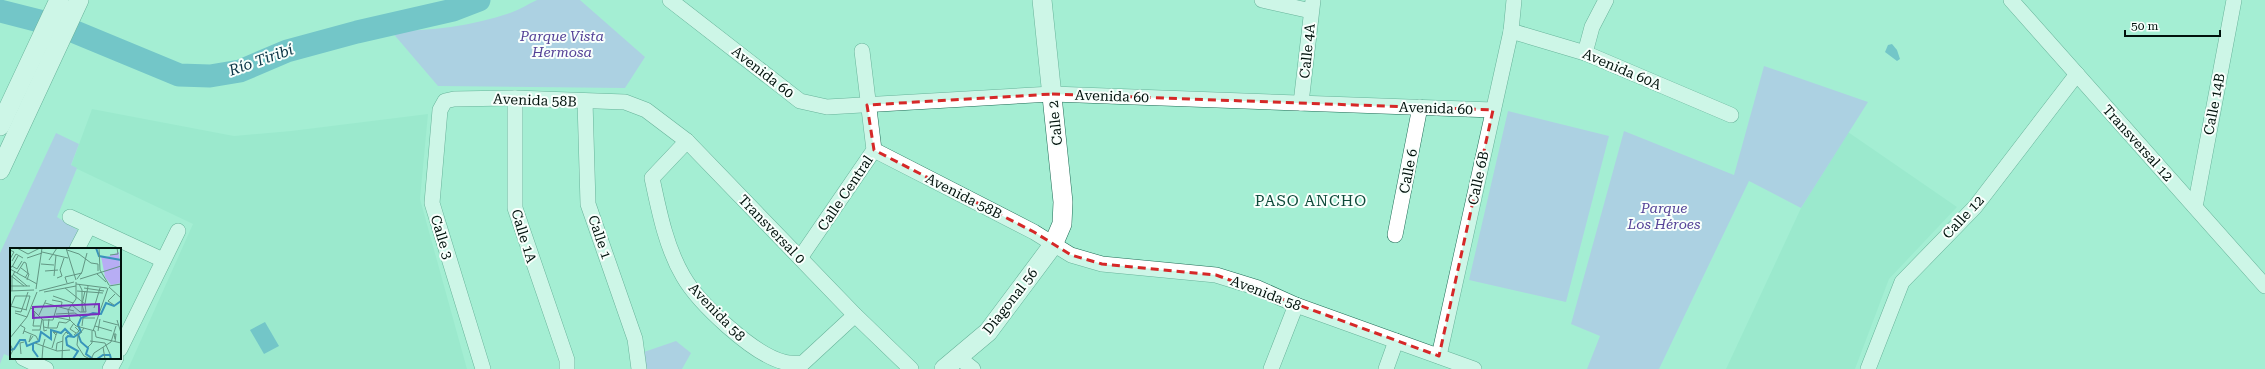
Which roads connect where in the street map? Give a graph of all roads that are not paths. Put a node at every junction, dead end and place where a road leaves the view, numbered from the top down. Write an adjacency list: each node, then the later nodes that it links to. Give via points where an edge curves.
1 (59, 0): 23 (main road)
2 (79, 0): 23 (main road)
3 (670, 0): 21 (street, Avenida 60, via 800,101 827,107)
4 (1042, 0): 15 (main road, Calle 2)
5 (1262, 0): 10 (street)
6 (1514, 0): 11 (street, Calle 6B)
7 (1606, 0): 13 (street, via 1592,27)
8 (2011, 0): 14 (street, Transversal 12)
9 (2234, 0): 30 (street, Calle 14B)
10 (1312, 5): 20 (street, Calle 4A)
11 (1511, 32): 13 (street, Avenida 60A); 24 (street, Calle 6B)
12 (862, 51): 21 (street, Calle Central)
13 (1585, 53): 25 (street, Avenida 60A)
14 (2077, 74): 30 (street, Transversal 12); 59 (street, Calle 12, via 1975,207 1902,282)
15 (1052, 94): 20 (street, Avenida 60); 21 (street, Avenida 60); 35 (main road, Calle 2, via 1063,202 1062,224)
16 (515, 98): 17 (street, Avenida 58B); 18 (street, Avenida 58B); 51 (street, Calle 1A, via 515,208)
17 (445, 101): 50 (street, Calle 3, via 440,110 432,203)
18 (585, 102): 19 (street, Avenida 58B); 52 (street, Calle 1, via 588,204 635,339)
19 (625, 102): 27 (street, Transversal 0, via 646,110)
20 (1301, 103): 22 (street, Avenida 60)
21 (867, 105): 28 (street, Calle Central)
22 (1420, 107): 24 (street, Avenida 60); 34 (street, Calle 6)
23 (18, 108): 26 (main road); 29 (main road)
24 (1493, 110): 44 (street, Calle 6B)
25 (1731, 115)
26 (0, 126)
27 (687, 141): 37 (street, Transversal 0); 41 (street, Avenida 58, via 652,178 661,222 684,277 709,307 752,347 785,363 803,363)
28 (874, 150): 35 (street, Avenida 58B, via 1034,232); 37 (street, Calle Central)
29 (0, 170)
30 (2195, 207): 39 (street, Transversal 12)
31 (70, 217): 32 (street)
32 (89, 226): 36 (street); 38 (street)
33 (178, 231): 38 (street)
34 (1395, 236)
35 (1053, 245): 40 (street, Avenida 58, via 1071,255 1102,264 1216,275 1258,288); 45 (main road, Diagonal 56, via 988,332)
36 (78, 248)
37 (800, 258): 41 (street, Transversal 0)
38 (163, 260): 43 (street)
39 (2265, 286)
40 (1296, 305): 42 (street, Avenida 58); 56 (street)
41 (855, 315): 53 (street, Transversal 0)
42 (1396, 340): 44 (street, Avenida 58); 57 (street)
43 (121, 347)
44 (1439, 356): 58 (street, Avenida 58)
45 (958, 357): 54 (main road, Diagonal 56); 55 (street)
46 (25, 359): 48 (street)
47 (115, 359): 49 (street)
48 (46, 369)
49 (110, 369)
50 (483, 369)
51 (568, 369)
52 (640, 369)
53 (911, 369)
54 (944, 369)
55 (974, 369)
56 (1270, 369)
57 (1386, 369)
58 (1474, 369)
59 (1868, 369)

